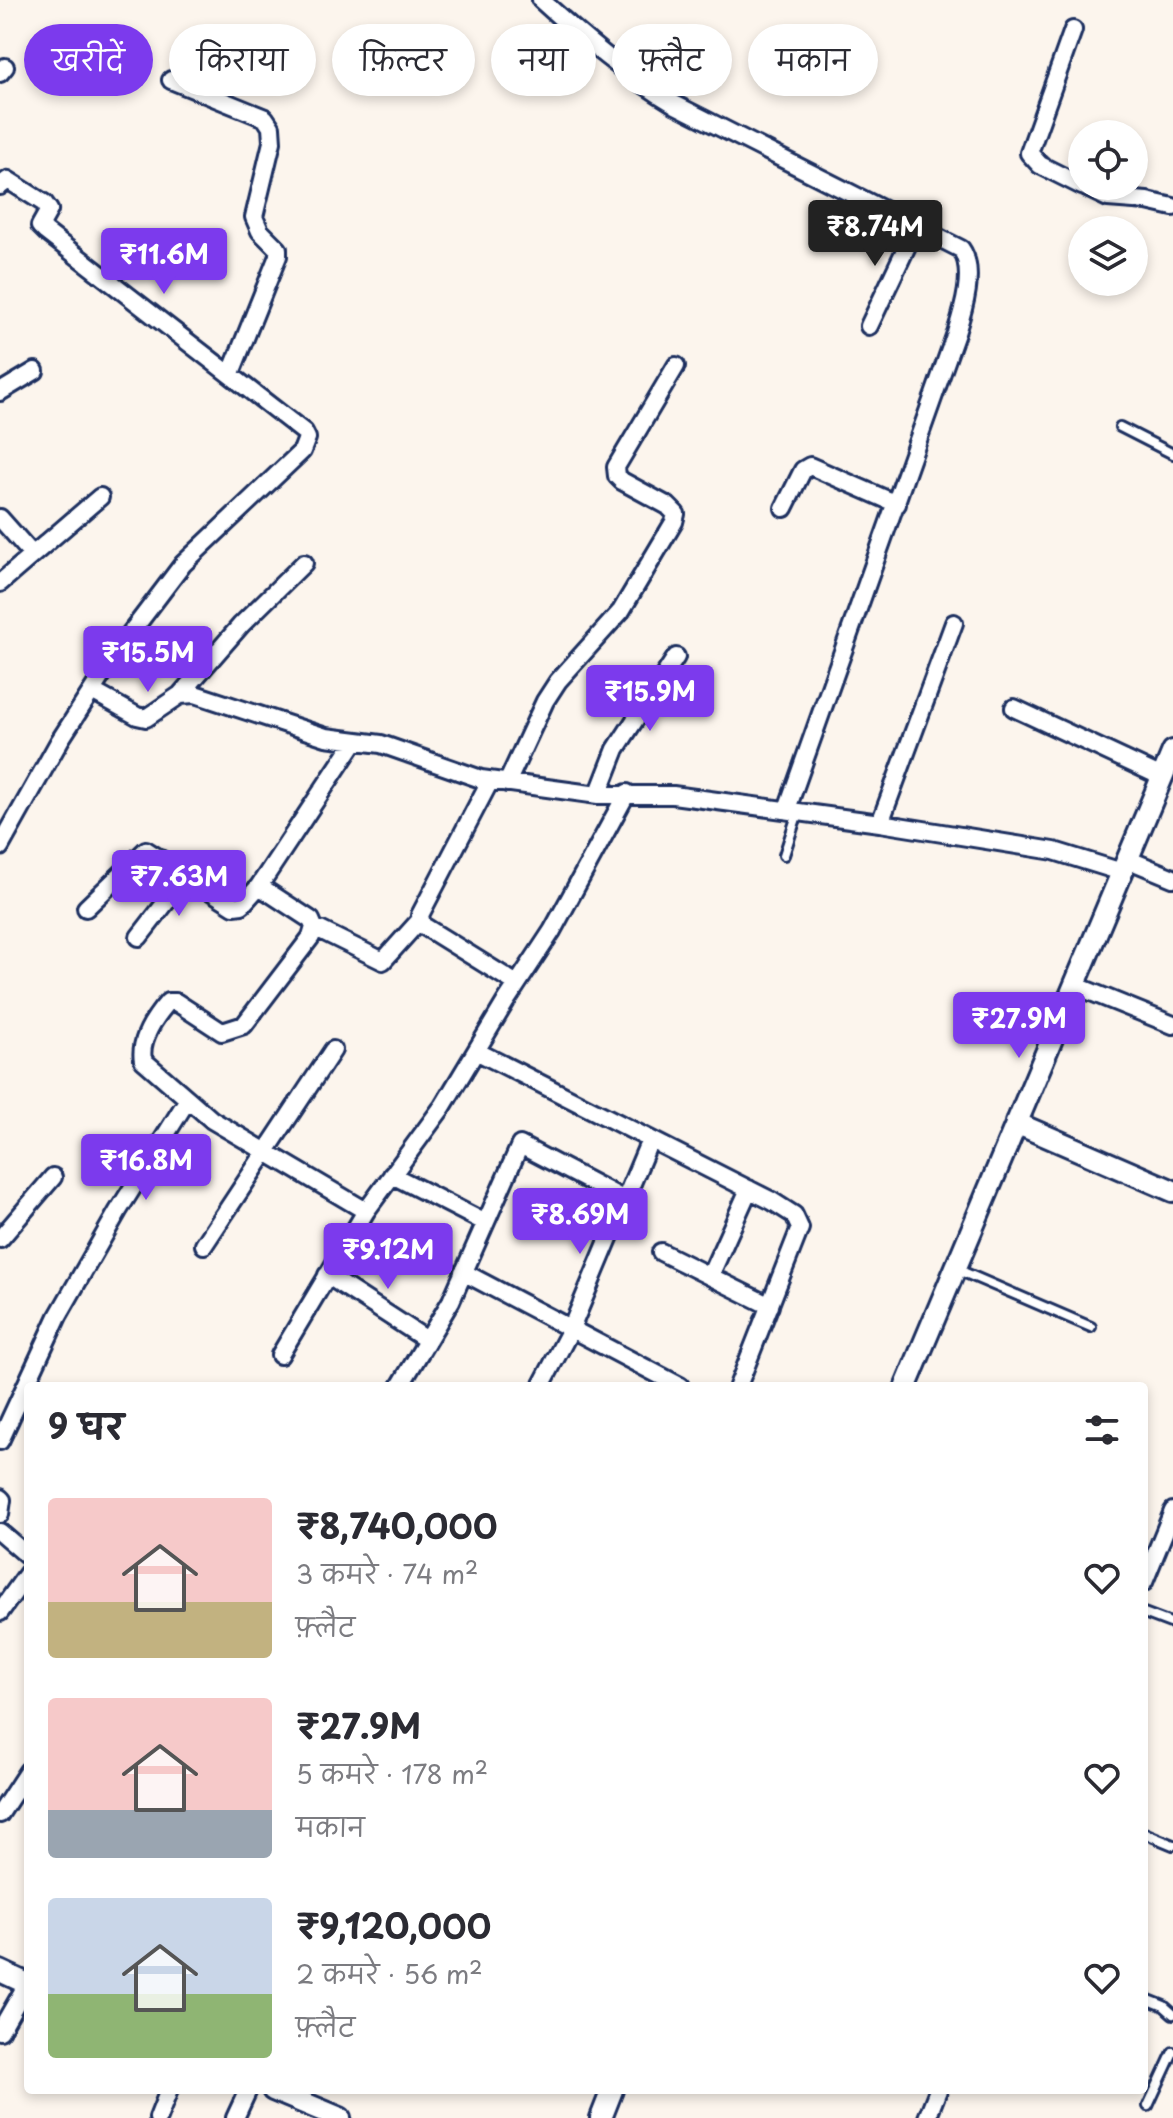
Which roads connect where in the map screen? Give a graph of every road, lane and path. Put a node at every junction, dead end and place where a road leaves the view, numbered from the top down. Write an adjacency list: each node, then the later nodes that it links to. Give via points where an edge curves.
1 (541, 0): 8 (street, via 601,54 666,99)
2 (1073, 30): 4 (street, via 1029,153)
3 (211, 96): 12 (street, via 265,118 271,127 254,217 278,256)
4 (1068, 179)
5 (0, 186): 12 (street, via 8,180 44,203 49,210 40,226 46,232)
6 (1134, 200): 7 (street)
7 (1173, 207)
8 (916, 227): 9 (street); 17 (street, via 961,249 966,283 956,333)
9 (869, 326)
10 (676, 366): 31 (street, via 616,467 622,481 668,506 676,514 674,522 611,626 558,681)
11 (35, 371): 13 (street)
12 (231, 373): 25 (street, via 304,432 307,445 183,564)
13 (0, 392)
14 (1120, 427): 15 (lane)
15 (1173, 454)
16 (100, 497): 20 (street)
17 (897, 504): 18 (street, via 810,466); 34 (street)
18 (784, 508)
19 (0, 518): 20 (street)
20 (32, 554): 22 (street)
21 (304, 563): 26 (street)
22 (0, 583)
23 (954, 623): 35 (street)
24 (676, 657): 33 (street, via 616,749)
25 (92, 691): 26 (street, via 146,718); 36 (street)
26 (180, 695): 28 (street, via 195,694 326,737)
27 (1014, 708): 30 (street)
28 (355, 741): 31 (street, via 381,744); 41 (street)
29 (1173, 751): 30 (street)
30 (1162, 777): 38 (street)
31 (499, 782): 33 (street); 43 (street)
32 (627, 793): 33 (street); 34 (street); 46 (street)
33 (598, 795)
34 (793, 810): 35 (street); 37 (lane)
35 (880, 823): 38 (street)
36 (0, 847)
37 (784, 855)
38 (1125, 866): 40 (street); 47 (street)
39 (187, 875): 41 (street, via 234,906 242,905); 42 (street, via 146,850); 45 (street)
40 (1173, 878)
41 (259, 886): 44 (street)
42 (86, 908)
43 (419, 921): 44 (street, via 383,961); 46 (street)
44 (314, 927): 51 (street, via 244,1025 222,1032 176,1002 162,1009 141,1046 143,1060)
45 (139, 937)
46 (517, 984): 50 (street)
47 (1074, 985): 48 (street); 52 (street)
48 (1173, 1025)
49 (333, 1050): 54 (street)
50 (476, 1051): 53 (street); 55 (street)
51 (188, 1099): 54 (street); 74 (street, via 58,1316)
52 (1016, 1123): 58 (street); 65 (street)
53 (650, 1140): 57 (street); 59 (street)
54 (265, 1152): 60 (street); 63 (street)
55 (392, 1175): 60 (street); 61 (street)
56 (53, 1177): 62 (street)
57 (749, 1189): 68 (street); 69 (street, via 794,1215 800,1228)
58 (1173, 1191)
59 (625, 1200): 61 (street, via 520,1145); 71 (street)
60 (366, 1211): 67 (street)
61 (484, 1222): 66 (street)
62 (0, 1239)
63 (204, 1245)
64 (661, 1252): 68 (street)
65 (955, 1269): 70 (lane); 79 (street)
66 (463, 1272): 71 (street); 72 (street)
67 (327, 1275): 72 (street); 73 (street)
68 (710, 1276): 69 (street)
69 (770, 1306): 78 (street)
70 (1091, 1327)
71 (571, 1329): 76 (street); 77 (street)
72 (427, 1340): 75 (street)
73 (280, 1355)
74 (27, 1382)
75 (402, 1382)
76 (543, 1382)
77 (666, 1382)
78 (740, 1382)
79 (908, 1382)
80 (24, 1389): 81 (street)
81 (0, 1441)
82 (0, 1498): 84 (street)
83 (1173, 1511): 87 (street)
84 (0, 1514)
85 (0, 1532): 86 (street)
86 (24, 1553)
87 (1148, 1572)
88 (24, 1579): 89 (street)
89 (0, 1612)
90 (1148, 1615): 91 (lane)
91 (1173, 1624)
92 (24, 1777): 93 (street)
93 (0, 1814)
94 (1148, 1835): 95 (lane)
95 (1173, 1845)
96 (0, 1971): 97 (street)
97 (24, 1983)
98 (24, 1989): 101 (street)
99 (1148, 2000): 100 (lane)
100 (1173, 2014)
101 (0, 2031)
102 (1173, 2052): 108 (lane)
103 (167, 2094): 109 (street)
104 (246, 2094): 110 (street)
105 (283, 2094): 111 (street)
106 (610, 2094): 112 (street)
107 (936, 2094): 113 (street)
108 (1148, 2106)
109 (158, 2118)
110 (235, 2118)
111 (340, 2118)
112 (601, 2118)
113 (927, 2118)

